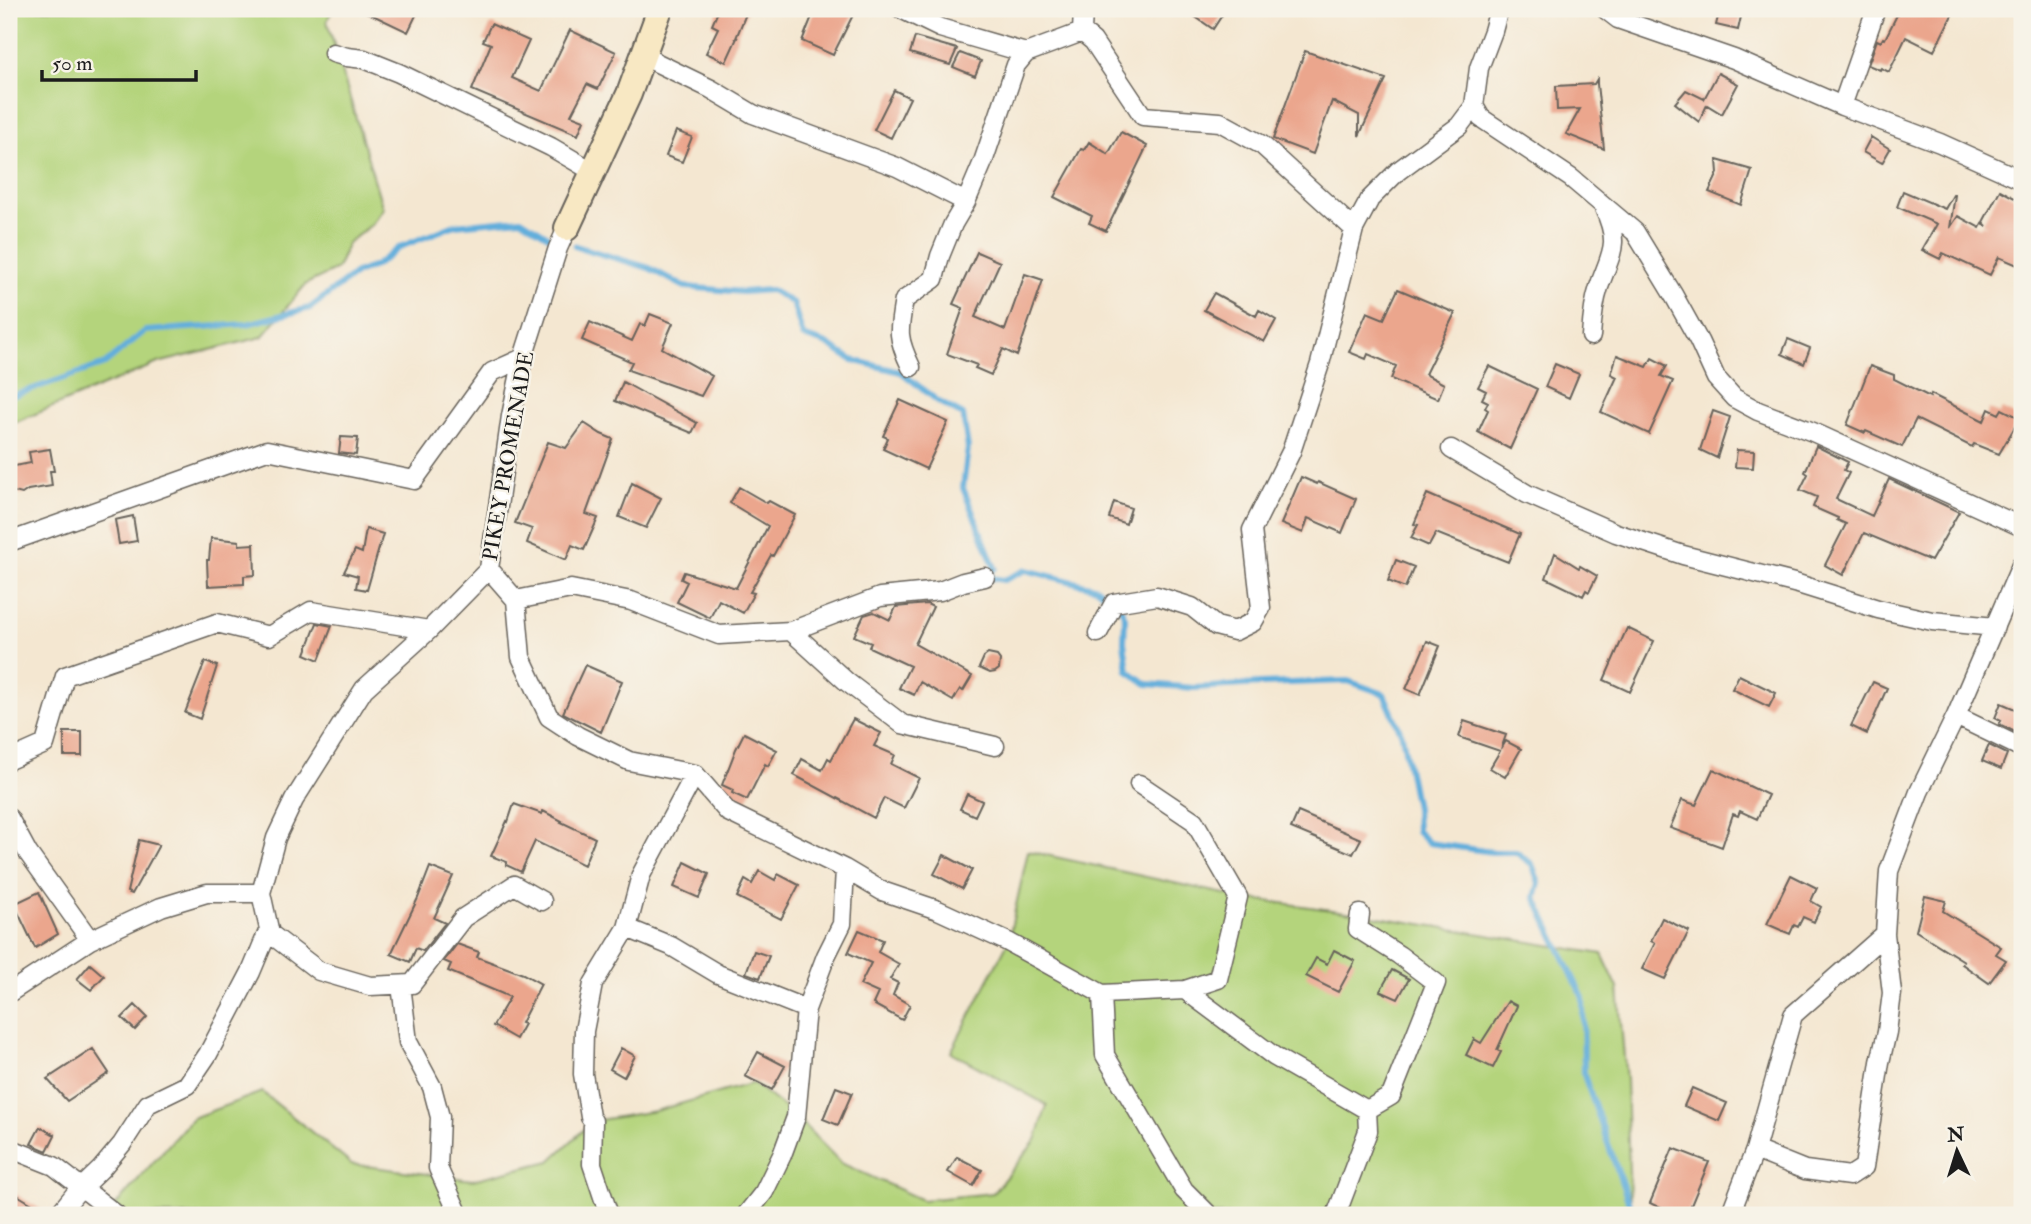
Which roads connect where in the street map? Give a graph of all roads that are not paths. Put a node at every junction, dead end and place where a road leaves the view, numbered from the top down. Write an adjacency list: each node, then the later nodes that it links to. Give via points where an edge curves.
1 (660, 9): 10 (street, PIKEY PROMENADE)
2 (901, 9): 9 (street, via 940,28)
3 (1083, 9): 7 (street)
4 (1499, 9): 11 (street, via 1479,68)
5 (1605, 9): 12 (street, via 1618,19 1734,59)
6 (1876, 9): 12 (street)
7 (1082, 32): 9 (street); 18 (street, via 1093,41 1143,116 1220,122 1262,145)
8 (333, 53): 13 (street, via 399,73)
9 (1026, 53): 15 (street, via 1016,65)
10 (643, 56): 13 (street, PIKEY PROMENADE); 15 (street, via 752,114 897,167)
11 (1474, 106): 16 (street, via 1481,118); 18 (street, via 1459,126 1398,171 1370,200)
12 (1842, 106): 14 (street)
13 (592, 171): 17 (street, PIKEY PROMENADE)
14 (2022, 180)
15 (966, 202): 21 (street, via 934,279 904,300 900,342)
16 (1603, 205): 19 (street, via 1614,237 1598,289); 23 (street, via 1635,232 1717,378 1734,398)
17 (567, 228): 20 (street, PIKEY PROMENADE)
18 (1354, 229): 32 (street, via 1320,364 1291,452 1252,530 1261,608 1253,622 1235,631 1216,626 1192,607 1157,596 1114,603)
19 (1591, 336)
20 (523, 358): 24 (street, via 492,372 414,480 267,450); 26 (street, PIKEY PROMENADE)
21 (911, 367)
22 (1451, 449): 29 (street, via 1527,494 1616,533 1683,555 1878,609)
23 (2022, 527)
24 (9, 542)
25 (2022, 563): 29 (street)
26 (489, 569): 28 (street); 30 (street, PIKEY PROMENADE)
27 (985, 578): 31 (street, via 940,591 880,597)
28 (516, 600): 31 (street, via 571,589 631,601 719,635); 37 (street, via 521,657 549,718 629,761)
29 (1994, 627): 33 (street)
30 (429, 630): 36 (street, via 312,611 269,636 217,623 65,676 44,744); 41 (street, PIKEY PROMENADE, via 364,689 294,800 276,838)
31 (791, 631): 34 (street, via 902,724)
32 (1098, 633)
33 (1956, 716): 35 (street); 46 (street, via 1919,792 1889,871)
34 (995, 746)
35 (2022, 748)
36 (9, 760)
37 (695, 774): 40 (street, via 728,812); 44 (street, via 641,876)
38 (1139, 784): 49 (street, via 1195,821 1238,897 1218,979)
39 (9, 818): 47 (street, via 28,853)
40 (845, 869): 51 (street, via 882,891 1008,942); 52 (street, via 842,924)
41 (261, 893): 45 (street); 47 (street, via 207,894 184,900)
42 (542, 901): 48 (street, via 514,885 463,918 412,985)
43 (1360, 914): 53 (street, via 1358,929 1436,983 1391,1096)
44 (627, 928): 52 (street, via 671,946 718,974); 60 (street, via 593,984 584,1031 583,1074 593,1121 592,1164)
45 (268, 932): 48 (street, via 319,971 370,986); 56 (street, via 208,1054 187,1085 148,1104 122,1144)
46 (1885, 934): 55 (street, via 1793,1015); 55 (street, via 1892,993 1864,1167 1850,1176 1805,1170)
47 (90, 940): 50 (street)
48 (401, 985): 59 (street, via 408,1042 432,1087 440,1117 438,1168)
49 (1185, 990): 51 (street); 53 (street, via 1275,1057)
50 (9, 993)
51 (1102, 994): 62 (street, via 1105,1055 1184,1190)
52 (806, 1009): 61 (street, via 796,1117 764,1192)
53 (1367, 1110): 63 (street, via 1368,1131)
54 (9, 1148): 56 (street, via 54,1166)
55 (1755, 1150): 64 (street)
56 (81, 1189): 57 (street); 58 (street)
57 (58, 1215)
58 (117, 1215)
59 (459, 1215)
60 (610, 1215)
61 (746, 1215)
62 (1209, 1215)
63 (1336, 1215)
64 (1730, 1215)

